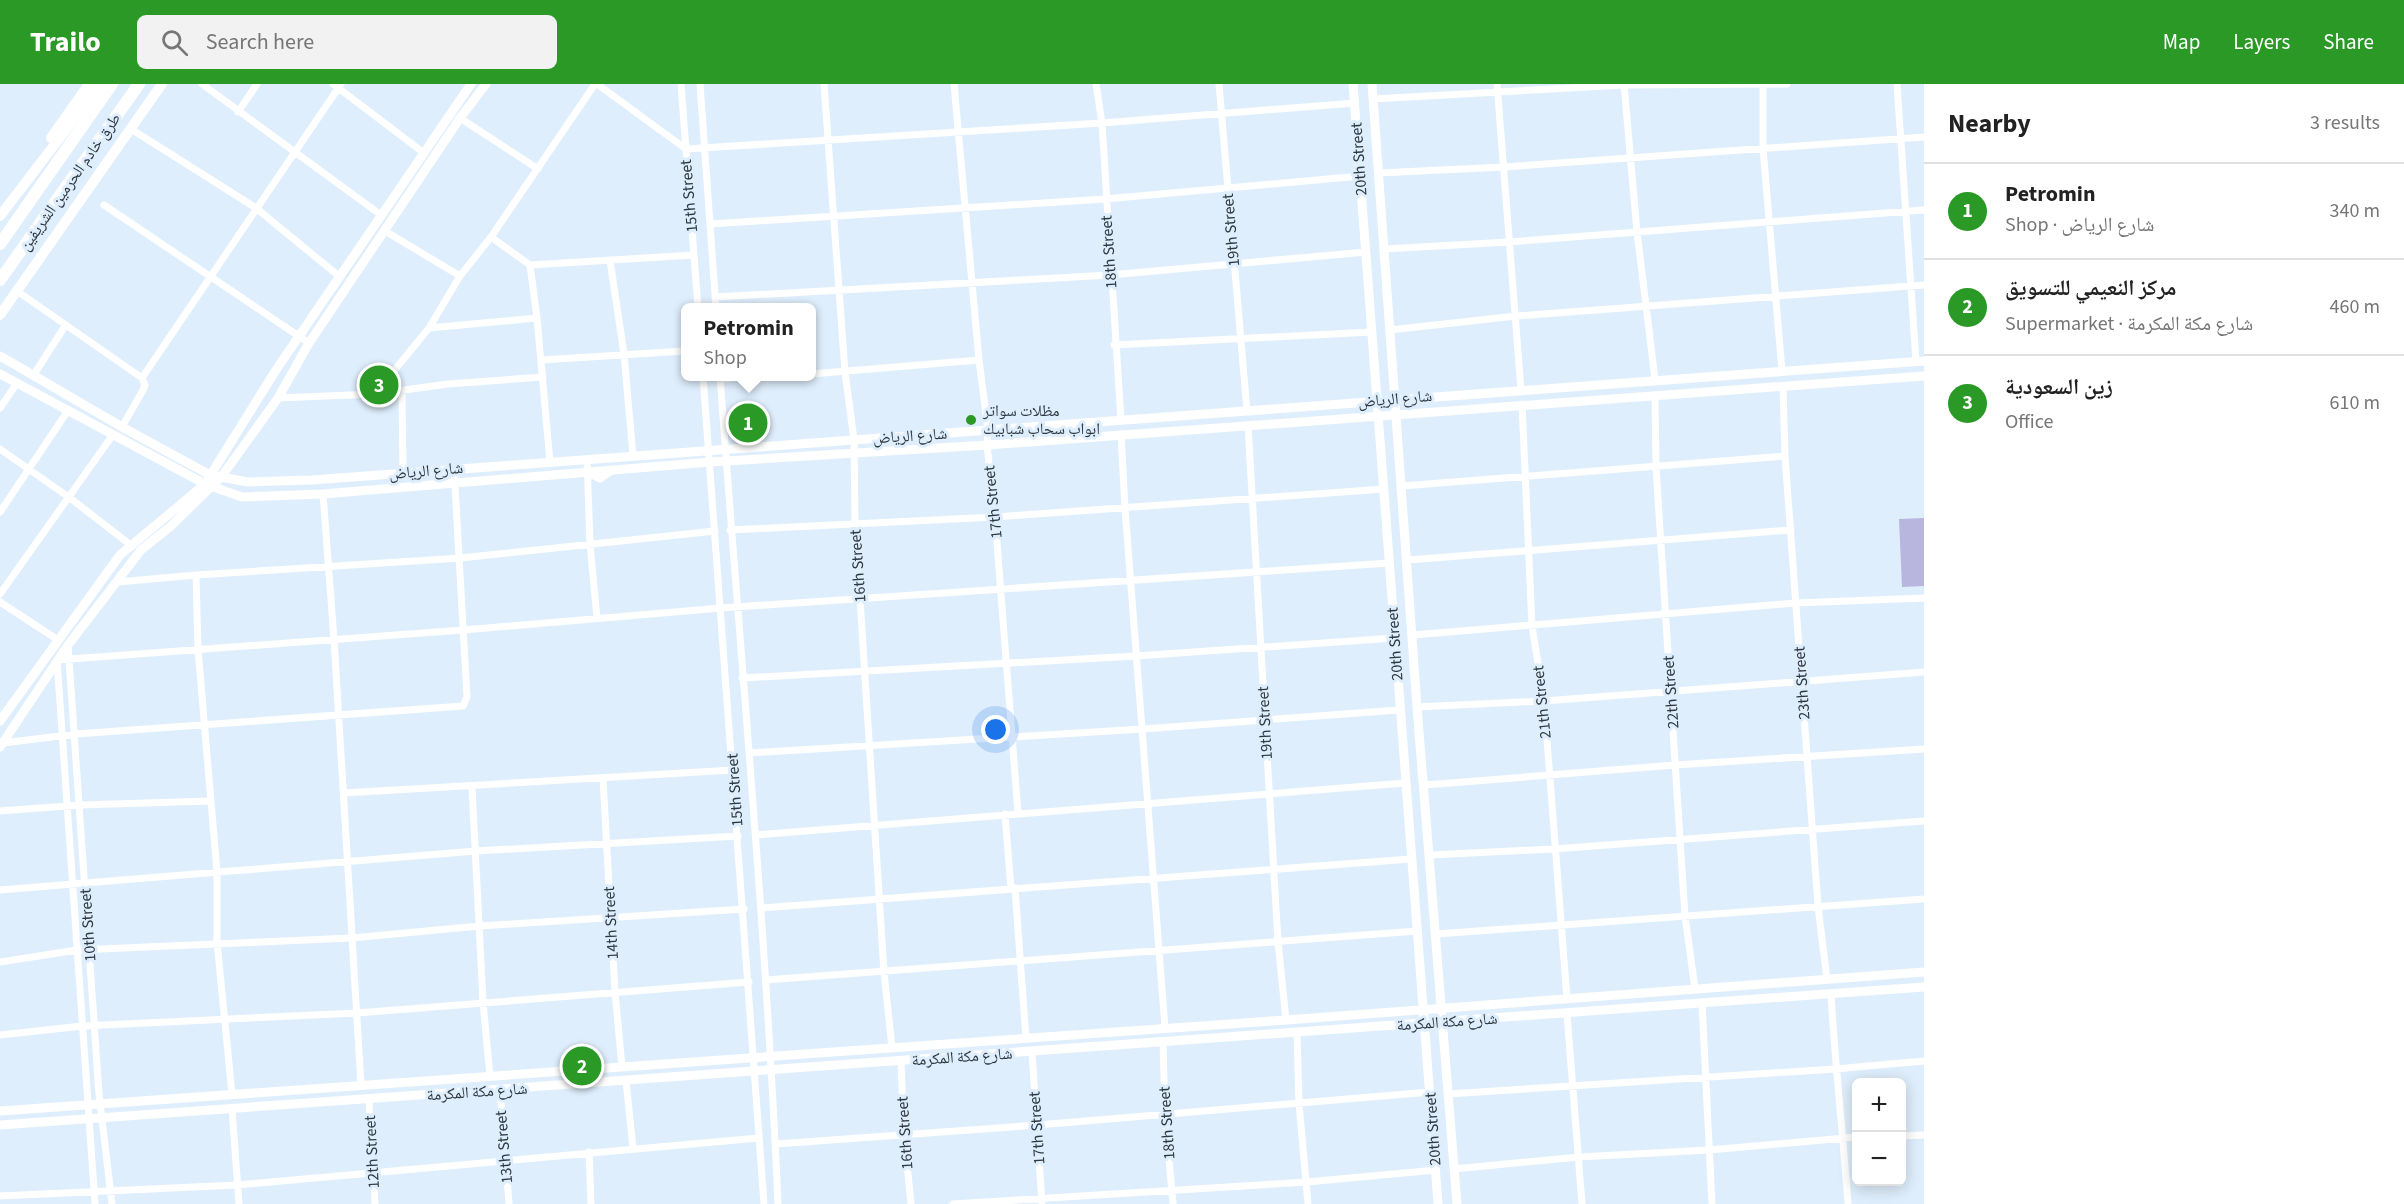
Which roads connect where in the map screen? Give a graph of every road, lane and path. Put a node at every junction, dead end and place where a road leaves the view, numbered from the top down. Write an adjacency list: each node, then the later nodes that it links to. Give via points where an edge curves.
1 (89, 84): 54 (main road)
2 (101, 84): 54 (main road)
3 (112, 84): 63 (highway, طرق خادم الحرمين الشريفين)
4 (139, 84): 74 (highway, طرق خادم الحرمين الشريفين)
5 (161, 84): 32 (main road)
6 (202, 84): 28 (street)
7 (257, 84): 28 (street)
8 (486, 84): 30 (main road)
9 (596, 84): 39 (street); 44 (street)
10 (681, 84): 39 (street, 15th Street)
11 (700, 84): 37 (street, 15th Street)
12 (824, 84): 36 (street, 16th Street)
13 (954, 84): 33 (street, 17th Street)
14 (1096, 84): 31 (street, 18th Street)
15 (1219, 84): 29 (street, 19th Street)
16 (1353, 84): 27 (main road, 20th Street)
17 (1372, 84): 26 (main road, 20th Street)
18 (1497, 84): 25 (street)
19 (1787, 84): 24 (street)
20 (1897, 84): 35 (street)
21 (337, 85): 40 (street); 41 (street)
22 (467, 85): 41 (main road)
23 (1624, 85): 24 (street); 25 (street); 42 (street)
24 (1763, 85): 38 (street)
25 (1498, 94): 26 (street); 43 (street)
26 (1373, 99): 45 (main road, 20th Street)
27 (1355, 103): 29 (street); 46 (main road, 20th Street)
28 (238, 112): 40 (street)
29 (1221, 113): 31 (street); 47 (street, 19th Street)
30 (460, 118): 44 (street); 59 (main road)
31 (1102, 123): 33 (street); 48 (street, 18th Street)
32 (130, 129): 51 (street); 79 (main road)
33 (958, 132): 36 (street); 50 (street, 17th Street)
34 (1924, 136): 35 (street)
35 (1899, 138): 38 (street); 53 (street)
36 (828, 140): 37 (street); 56 (street, 16th Street)
37 (705, 148): 39 (street); 58 (street, 15th Street)
38 (1763, 148): 42 (street); 57 (street)
39 (686, 149): 66 (street, 15th Street)
40 (294, 152): 51 (street); 55 (street)
41 (424, 153): 55 (main road)
42 (1631, 158): 43 (street); 60 (street)
43 (1504, 167): 45 (street); 62 (street)
44 (538, 169): 61 (street)
45 (1379, 173): 64 (main road, 20th Street)
46 (1360, 176): 47 (street); 65 (main road, 20th Street)
47 (1227, 186): 48 (street); 68 (street, 19th Street)
48 (1105, 198): 50 (street); 70 (street, 18th Street)
49 (104, 205): 71 (street)
50 (965, 206): 56 (street); 75 (street, 17th Street)
51 (256, 208): 71 (street); 73 (street)
52 (1924, 210): 53 (street)
53 (1904, 212): 57 (street); 77 (street)
54 (0, 214)
55 (381, 216): 73 (main road)
56 (834, 216): 58 (street); 78 (street, 16th Street)
57 (1768, 222): 60 (street); 80 (street)
58 (710, 224): 81 (street, 15th Street)
59 (385, 231): 72 (street); 94 (main road)
60 (1637, 232): 62 (street); 84 (street)
61 (491, 237): 69 (street); 72 (street)
62 (1509, 242): 64 (street); 86 (street)
63 (0, 244)
64 (1384, 249): 90 (main road, 20th Street)
65 (1366, 252): 68 (street); 91 (main road, 20th Street)
66 (694, 255): 67 (street); 82 (street, 15th Street)
67 (610, 260): 69 (street); 97 (street)
68 (1234, 264): 70 (street); 93 (street, 19th Street)
69 (530, 265): 87 (street)
70 (1110, 274): 75 (street); 95 (street, 18th Street)
71 (210, 275): 92 (street); 109 (street)
72 (460, 276): 89 (street)
73 (340, 277): 92 (main road)
74 (0, 280)
75 (972, 281): 78 (street); 100 (street, 17th Street)
76 (1924, 285): 77 (street)
77 (1911, 286): 80 (street); 101 (street)
78 (839, 289): 81 (street); 103 (street, 16th Street)
79 (17, 291): 85 (main road); 88 (street)
80 (1775, 296): 84 (street); 102 (street)
81 (715, 297): 83 (street, 15th Street)
82 (698, 303)
83 (716, 303)
84 (1645, 306): 86 (street); 110 (street)
85 (0, 315)
86 (1516, 316): 90 (street); 115 (street)
87 (537, 318): 89 (street); 99 (street)
88 (65, 326): 106 (street); 109 (street)
89 (429, 328): 117 (street)
90 (1390, 330): 120 (main road, 20th Street)
91 (1372, 332): 93 (street); 121 (main road, 20th Street)
92 (299, 336): 94 (street); 151 (main road)
93 (1241, 339): 95 (street); 124 (street, 19th Street)
94 (309, 343): 119 (main road)
95 (1114, 345): 128 (street, 18th Street)
96 (681, 351): 97 (street)
97 (624, 354): 99 (street); 140 (street)
98 (0, 356): 106 (main road, شارع الرياض)
99 (541, 360): 108 (street)
100 (979, 360): 103 (street); 131 (street, 17th Street)
101 (1920, 361): 102 (main road, شارع الرياض)
102 (1782, 371): 110 (main road, شارع الرياض)
103 (845, 372): 105 (street); 134 (street, 16th Street)
104 (0, 374): 113 (main road, شارع الرياض)
105 (816, 374)
106 (33, 376): 130 (main road, شارع الرياض)
107 (1924, 376): 114 (main road, شارع الرياض)
108 (543, 377): 116 (street, via 448,384); 144 (street)
109 (142, 378): 130 (street, via 143,390)
110 (1655, 380): 115 (main road, شارع الرياض)
111 (703, 381): 138 (street, 15th Street)
112 (720, 381): 136 (street, 15th Street)
113 (17, 383): 123 (street); 125 (main road, شارع الرياض)
114 (1783, 386): 118 (main road, شارع الرياض); 141 (street, 23th Street)
115 (1521, 390): 120 (main road, شارع الرياض)
116 (402, 392): 117 (street); 149 (street)
117 (375, 394): 119 (street)
118 (1655, 395): 122 (main road, شارع الرياض); 146 (street, 22th Street)
119 (278, 398): 152 (main road)
120 (1395, 399): 121 (main road, شارع الرياض); 126 (main road, 20th Street)
121 (1378, 401): 124 (main road, شارع الرياض); 127 (main road, 20th Street)
122 (1522, 405): 126 (main road, شارع الرياض); 153 (street, 21th Street)
123 (0, 408)
124 (1247, 411): 128 (main road, شارع الرياض)
125 (67, 412): 133 (main road, شارع الرياض); 148 (street)
126 (1396, 414): 127 (main road, شارع الرياض); 156 (main road, 20th Street)
127 (1379, 415): 129 (main road, شارع الرياض); 157 (main road, 20th Street)
128 (1121, 420): 131 (main road, شارع الرياض)
129 (1248, 424): 132 (main road, شارع الرياض); 160 (street, 19th Street)
130 (122, 427): 151 (main road, شارع الرياض)
131 (988, 430): 134 (main road, شارع الرياض); 135 (street, 17th Street)
132 (1121, 434): 135 (main road, شارع الرياض); 161 (street)
133 (112, 436): 155 (main road, شارع الرياض); 159 (street)
134 (854, 440): 136 (main road, شارع الرياض); 139 (street, 16th Street)
135 (987, 445): 139 (main road, شارع الرياض); 163 (street, 17th Street)
136 (726, 448): 138 (main road, شارع الرياض); 143 (street, 15th Street)
137 (0, 449): 148 (street)
138 (709, 450): 140 (main road, شارع الرياض); 145 (street, 15th Street)
139 (854, 454): 143 (main road, شارع الرياض); 164 (street, 16th Street)
140 (633, 456): 142 (main road, شارع الرياض)
141 (1785, 456): 146 (street); 166 (street, 23th Street)
142 (587, 459): 144 (main road, شارع الرياض); 150 (street)
143 (726, 461): 145 (main road, شارع الرياض); 165 (street, 15th Street)
144 (550, 462): 147 (main road, شارع الرياض)
145 (710, 462): 150 (main road, شارع الرياض); 167 (street, 15th Street)
146 (1656, 467): 153 (street); 168 (street, 22th Street)
147 (454, 468): 149 (main road, شارع الرياض); 154 (street)
148 (29, 471): 159 (street); 162 (street)
149 (403, 472): 152 (main road, شارع الرياض, via 248,482)
150 (588, 473): 154 (main road, شارع الرياض); 169 (street)
151 (210, 475): 152 (main road, شارع الرياض); 155 (main road)
152 (222, 476): 155 (main road)
153 (1525, 478): 156 (street); 171 (street, 21th Street)
154 (455, 483): 158 (main road, شارع الرياض); 172 (street)
155 (208, 485): 158 (main road, شارع الرياض, via 242,497); 170 (main road); 179 (main road, via 171,526 141,550)
156 (1402, 486): 173 (main road, 20th Street)
157 (1384, 489): 160 (street); 174 (main road, 20th Street)
158 (323, 494): 175 (street)
159 (70, 498): 170 (street); 181 (street)
160 (1251, 498): 161 (street); 176 (street, 19th Street)
161 (1125, 508): 163 (street); 178 (street)
162 (0, 512)
163 (995, 517): 164 (street); 180 (street, 17th Street)
164 (855, 522): 165 (street); 183 (street, 16th Street)
165 (730, 530): 186 (street, 15th Street)
166 (1791, 530): 168 (street); 185 (street, 23th Street)
167 (715, 531): 169 (street); 187 (street, 15th Street)
168 (1661, 541): 171 (street); 188 (street, 22th Street)
169 (590, 544): 172 (street); 189 (street)
170 (132, 546): 195 (main road, via 120,555)
171 (1529, 552): 173 (street); 190 (street, 21th Street)
172 (460, 558): 175 (street); 191 (street)
173 (1408, 560): 192 (main road, 20th Street)
174 (1389, 563): 176 (street); 193 (main road, 20th Street)
175 (327, 566): 177 (street); 194 (street)
176 (1256, 572): 178 (street); 197 (street, 19th Street)
177 (196, 574): 179 (street); 198 (street)
178 (1131, 581): 180 (street); 199 (street)
179 (118, 582): 196 (main road)
180 (1000, 591): 183 (street); 202 (street, 17th Street)
181 (0, 594)
182 (1924, 598): 185 (street)
183 (860, 599): 186 (street); 203 (street, 16th Street)
184 (0, 602): 195 (street)
185 (1796, 603): 188 (street); 206 (street, 23th Street)
186 (736, 607): 187 (street); 205 (street, 15th Street)
187 (721, 608): 189 (street); 225 (street, 15th Street)
188 (1666, 614): 190 (street); 207 (street, 22th Street)
189 (597, 618): 191 (street)
190 (1532, 626): 192 (street); 208 (street, 21th Street)
191 (464, 630): 194 (street); 211 (street, via 467,697 463,706)
192 (1413, 635): 209 (main road, 20th Street)
193 (1394, 638): 197 (street); 210 (main road, 20th Street)
194 (334, 639): 198 (street); 211 (street)
195 (58, 640): 213 (main road)
196 (68, 645): 200 (street, 10th Street); 201 (main road)
197 (1260, 646): 199 (street); 212 (street, 19th Street)
198 (198, 649): 200 (street); 214 (street)
199 (1136, 656): 202 (street); 215 (street)
200 (69, 659): 201 (street); 216 (street, 10th Street)
201 (57, 660): 217 (street, 10th Street); 219 (main road)
202 (1005, 663): 203 (street); 218 (street, 17th Street)
203 (865, 670): 205 (street); 220 (street, 16th Street)
204 (1924, 672): 206 (street)
205 (742, 678): 222 (street, 15th Street)
206 (1802, 680): 207 (street); 223 (street, 23th Street)
207 (1671, 690): 208 (street); 224 (street, 22th Street)
208 (1544, 701): 209 (street); 226 (street, 21th Street)
209 (1417, 707): 229 (main road, 20th Street)
210 (1399, 710): 212 (street); 228 (main road, 20th Street)
211 (339, 716): 214 (street); 231 (street)
212 (1264, 719): 215 (street); 232 (street, 19th Street)
213 (0, 721)
214 (206, 725): 216 (street); 233 (street)
215 (1143, 729): 218 (street); 234 (street)
216 (76, 734): 217 (street); 235 (street, 10th Street)
217 (62, 735): 219 (street); 236 (street, 10th Street)
218 (1011, 738): 220 (street); 238 (street, 17th Street)
219 (2, 745)
220 (870, 745): 222 (street); 241 (street, 16th Street)
221 (1924, 750): 223 (street)
222 (749, 753): 243 (street, 15th Street)
223 (1807, 757): 224 (street); 242 (street, 23th Street)
224 (1675, 765): 226 (street); 245 (street, 22th Street)
225 (733, 770): 227 (street); 244 (street, 15th Street)
226 (1549, 775): 229 (street); 247 (street, 21th Street)
227 (603, 779): 230 (street); 246 (street, 14th Street)
228 (1405, 783): 232 (street); 250 (main road, 20th Street)
229 (1425, 785): 249 (main road, 20th Street)
230 (472, 787): 231 (street); 248 (street)
231 (344, 793): 251 (street)
232 (1269, 794): 234 (street); 252 (street, 19th Street)
233 (211, 801): 235 (street); 253 (street)
234 (1149, 804): 238 (street); 254 (street)
235 (80, 805): 236 (street); 255 (street, 10th Street)
236 (67, 806): 237 (street); 256 (street, 10th Street)
237 (0, 811)
238 (1018, 813): 239 (street)
239 (1005, 814): 241 (street); 257 (street)
240 (1924, 821): 242 (street)
241 (875, 825): 243 (street); 259 (street, 16th Street)
242 (1812, 830): 245 (street); 261 (street, 23th Street)
243 (756, 835): 262 (street, 15th Street)
244 (738, 836): 246 (street); 263 (street, 15th Street)
245 (1680, 839): 247 (street); 264 (street, 22th Street)
246 (607, 844): 248 (street); 265 (street, 14th Street)
247 (1554, 849): 249 (street); 266 (street, 21th Street)
248 (476, 852): 251 (street); 267 (street)
249 (1430, 855): 269 (main road, 20th Street)
250 (1411, 859): 252 (street); 268 (main road, 20th Street)
251 (348, 862): 253 (street); 270 (street)
252 (1274, 869): 254 (street); 272 (street, 19th Street)
253 (217, 873): 255 (street); 271 (street)
254 (1155, 878): 257 (street); 275 (street)
255 (85, 883): 256 (street); 273 (street, 10th Street)
256 (72, 884): 258 (street); 274 (street, 10th Street)
257 (1013, 889): 259 (street); 276 (street)
258 (0, 890)
259 (880, 899): 262 (street); 278 (street, 16th Street)
260 (1924, 899): 261 (street)
261 (1818, 906): 264 (street); 281 (street, 23th Street)
262 (761, 908): 280 (street, 15th Street)
263 (744, 909): 265 (street); 282 (street, 15th Street)
264 (1685, 915): 266 (street); 284 (street, 22th Street)
265 (611, 918): 267 (street); 285 (street, 14th Street)
266 (1560, 925): 269 (street); 287 (street, 21th Street)
267 (479, 926): 270 (street); 288 (street)
268 (1417, 931): 272 (street); 291 (main road, 20th Street)
269 (1437, 934): 290 (main road, 20th Street)
270 (352, 938): 271 (street); 292 (street)
271 (217, 942): 273 (street); 294 (street)
272 (1278, 942): 275 (street); 295 (street, 19th Street)
273 (90, 949): 274 (street); 298 (street, 10th Street)
274 (77, 950): 277 (street); 299 (street, 10th Street)
275 (1158, 952): 276 (street); 300 (street)
276 (1019, 961): 278 (street); 303 (street)
277 (0, 962)
278 (884, 972): 280 (street); 305 (street, 16th Street)
279 (1924, 972): 281 (main road, شارع مكة المكرمة)
280 (766, 980): 307 (street, 15th Street)
281 (1827, 980): 284 (main road, شارع مكة المكرمة)
282 (749, 982): 285 (street); 308 (street, 15th Street)
283 (1924, 987): 286 (main road, شارع مكة المكرمة)
284 (1695, 989): 287 (main road, شارع مكة المكرمة)
285 (615, 992): 288 (street); 311 (street, 14th Street)
286 (1831, 994): 289 (main road, شارع مكة المكرمة); 312 (street)
287 (1567, 999): 290 (main road, شارع مكة المكرمة)
288 (483, 1002): 292 (street); 315 (street)
289 (1702, 1004): 293 (main road, شارع مكة المكرمة); 316 (street)
290 (1443, 1009): 291 (main road, شارع مكة المكرمة); 296 (main road, 20th Street)
291 (1425, 1010): 295 (main road, شارع مكة المكرمة); 297 (main road, 20th Street)
292 (357, 1013): 294 (street); 318 (street)
293 (1567, 1014): 296 (main road, شارع مكة المكرمة); 319 (street)
294 (223, 1020): 298 (street); 322 (street)
295 (1286, 1020): 300 (main road, شارع مكة المكرمة)
296 (1444, 1022): 297 (main road, شارع مكة المكرمة); 323 (main road, 20th Street)
297 (1425, 1023): 301 (main road, شارع مكة المكرمة); 321 (main road, 20th Street)
298 (95, 1025): 299 (street); 326 (street, 10th Street)
299 (82, 1026): 302 (street); 327 (street, 10th Street)
300 (1165, 1028): 303 (main road, شارع مكة المكرمة)
301 (1298, 1033): 304 (main road, شارع مكة المكرمة); 325 (street)
302 (0, 1035)
303 (1026, 1039): 305 (main road, شارع مكة المكرمة)
304 (1163, 1042): 306 (main road, شارع مكة المكرمة); 330 (street, 18th Street)
305 (892, 1048): 307 (main road, شارع مكة المكرمة)
306 (1032, 1052): 310 (main road, شارع مكة المكرمة); 334 (street, 17th Street)
307 (771, 1057): 308 (main road, شارع مكة المكرمة); 313 (street, 15th Street)
308 (754, 1058): 311 (main road, شارع مكة المكرمة); 314 (street, 15th Street)
309 (1924, 1061): 312 (street)
310 (901, 1062): 313 (main road, شارع مكة المكرمة); 335 (street, 16th Street)
311 (622, 1067): 315 (main road, شارع مكة المكرمة)
312 (1835, 1069): 316 (street); 340 (street)
313 (771, 1071): 314 (main road, شارع مكة المكرمة); 341 (street, 15th Street)
314 (755, 1072): 317 (main road, شارع مكة المكرمة); 339 (street, 15th Street)
315 (490, 1076): 318 (main road, شارع مكة المكرمة)
316 (1706, 1078): 319 (street); 343 (street)
317 (626, 1081): 320 (main road, شارع مكة المكرمة); 342 (street)
318 (361, 1085): 322 (main road, شارع مكة المكرمة)
319 (1573, 1085): 323 (street); 345 (street)
320 (500, 1090): 324 (main road, شارع مكة المكرمة); 346 (street, 13th Street)
321 (1430, 1092): 325 (street); 348 (main road, 20th Street)
322 (232, 1094): 326 (main road, شارع مكة المكرمة)
323 (1448, 1094): 347 (main road, 20th Street)
324 (369, 1100): 328 (main road, شارع مكة المكرمة); 349 (street, 12th Street)
325 (1299, 1103): 330 (street); 350 (street)
326 (100, 1104): 327 (main road, شارع مكة المكرمة); 331 (street, 10th Street)
327 (88, 1105): 329 (main road, شارع مكة المكرمة); 332 (street, 10th Street)
328 (232, 1109): 331 (main road, شارع مكة المكرمة); 351 (street)
329 (0, 1111)
330 (1165, 1114): 334 (street); 354 (street, 18th Street)
331 (102, 1119): 332 (main road, شارع مكة المكرمة); 352 (street, 10th Street)
332 (89, 1120): 333 (main road, شارع مكة المكرمة); 353 (street, 10th Street)
333 (0, 1125)
334 (1038, 1125): 335 (street); 356 (street, 17th Street)
335 (904, 1134): 341 (street); 365 (street, 16th Street)
336 (1924, 1135): 337 (street)
337 (1906, 1136)
338 (1852, 1137): 340 (street)
339 (759, 1138): 342 (street); 363 (street, 15th Street)
340 (1843, 1138): 343 (street); 373 (street)
341 (776, 1144): 364 (street, 15th Street)
342 (633, 1148): 344 (street)
343 (1709, 1150): 345 (street); 372 (street)
344 (589, 1152): 346 (street); 362 (street)
345 (1579, 1157): 347 (street); 371 (street)
346 (506, 1162): 349 (street); 361 (street, 13th Street)
347 (1454, 1169): 370 (main road, 20th Street)
348 (1436, 1170): 350 (street); 369 (main road, 20th Street)
349 (373, 1171): 351 (street); 360 (street, 12th Street)
350 (1307, 1182): 354 (street); 368 (street)
351 (237, 1185): 352 (street); 359 (street)
352 (110, 1189): 353 (street); 358 (street, 10th Street)
353 (94, 1190): 355 (street); 357 (street, 10th Street)
354 (1173, 1190): 356 (street); 367 (street, 18th Street)
355 (0, 1196)
356 (1042, 1201): 366 (street)
357 (95, 1204)
358 (112, 1204)
359 (239, 1204)
360 (375, 1204)
361 (509, 1204)
362 (591, 1204)
363 (764, 1204)
364 (778, 1204)
365 (911, 1204)
366 (953, 1204)
367 (1173, 1204)
368 (1308, 1204)
369 (1438, 1204)
370 (1457, 1204)
371 (1582, 1204)
372 (1712, 1204)
373 (1848, 1204)

